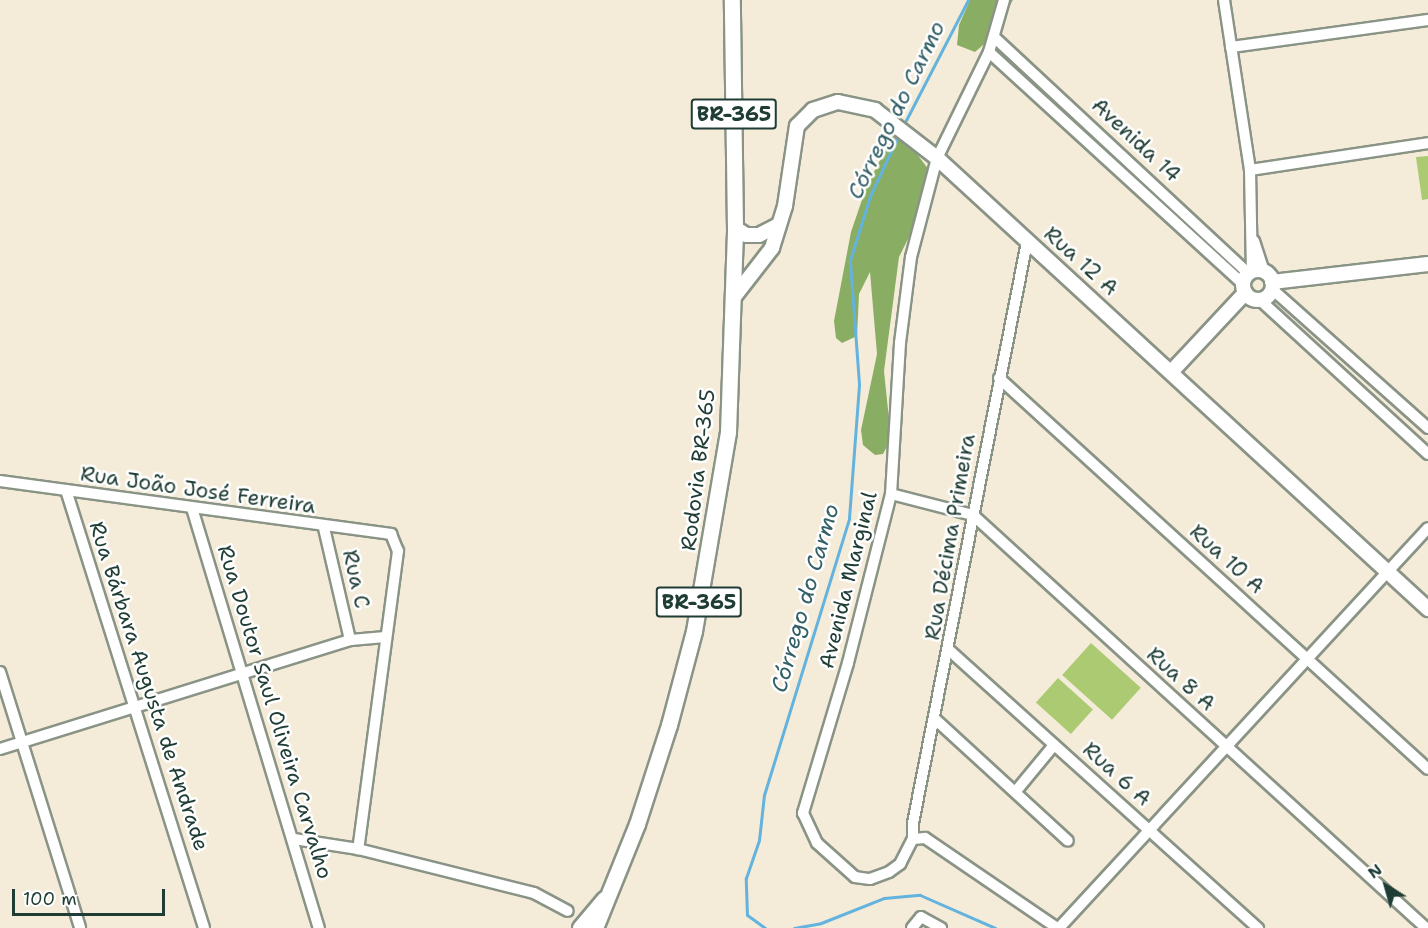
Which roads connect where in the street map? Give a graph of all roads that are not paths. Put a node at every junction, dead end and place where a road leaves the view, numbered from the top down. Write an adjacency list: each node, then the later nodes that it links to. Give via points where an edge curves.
1 (732, 0): 12 (main road, Rodovia BR-365 / BR-365)
2 (1004, 0): 5 (street, Avenida Marginal)
3 (1224, 0): 6 (street)
4 (1428, 20): 6 (street)
5 (994, 37): 7 (street, Avenida Marginal); 15 (street, Avenida 14)
6 (1231, 47): 10 (street)
7 (989, 52): 9 (street, Avenida Marginal); 15 (street, Avenida 14)
8 (1428, 142): 10 (street)
9 (937, 158): 11 (street, Rua 12 A, via 875,110 852,103 826,105 796,126); 13 (street, Rua 12 A); 24 (street, Avenida Marginal, via 911,257 900,343)
10 (1250, 170): 15 (street)
11 (779, 225): 12 (street, via 759,235 746,235); 16 (street, Rua 12 A, via 772,248)
12 (735, 228): 16 (main road, Rodovia BR-365 / BR-365)
13 (1027, 242): 18 (street, Rua 12 A); 19 (street, Rua Décima Primeira)
14 (1428, 264): 15 (street)
15 (1257, 281): 17 (street, Avenida 14); 18 (street); 20 (street, Avenida 14)
16 (734, 297): 50 (main road, Rodovia BR-365 / BR-365, via 728,432 694,631 637,824)
17 (1260, 300): 21 (street, Avenida 14)
18 (1173, 372): 29 (street, Rua 12 A)
19 (999, 378): 26 (street, Rua Décima Primeira); 34 (street, Rua 10 A)
20 (1428, 428)
21 (1428, 454)
22 (0, 481): 23 (street, Rua João José Ferreira)
23 (66, 490): 25 (street, Rua João José Ferreira); 37 (street, Rua Bárbara Augusta de Andrade)
24 (891, 494): 26 (street, Rua 8 A); 47 (street, Avenida Marginal, via 848,663 803,813 817,843 855,877 870,879 889,872 900,864)
25 (192, 508): 27 (street, Rua João José Ferreira); 35 (street, Rua Doutor Saul Oliveira Carvalho)
26 (973, 514): 33 (street, Rua Décima Primeira); 41 (street, Rua 8 A)
27 (324, 528): 31 (street, Rua João José Ferreira, via 391,534 398,551); 32 (street, Rua C)
28 (1428, 528): 29 (street)
29 (1387, 572): 30 (street, Rua 12 A); 34 (street)
30 (1428, 609)
31 (387, 637): 32 (street); 49 (street)
32 (350, 640): 35 (street)
33 (949, 650): 38 (street, Rua Décima Primeira); 40 (street, Rua 6 A)
34 (1308, 660): 41 (street); 43 (street, Rua 10 A)
35 (244, 671): 37 (street); 46 (street, Rua Doutor Saul Oliveira Carvalho)
36 (0, 672): 39 (street)
37 (137, 707): 39 (street); 53 (street, Rua Bárbara Augusta de Andrade)
38 (935, 719): 44 (street); 47 (street, Rua Décima Primeira)
39 (22, 742): 42 (street); 52 (street)
40 (1054, 745): 44 (street); 45 (street, Rua 6 A)
41 (1227, 747): 45 (street); 61 (street, Rua 8 A)
42 (0, 749)
43 (1428, 769)
44 (1016, 791): 48 (street)
45 (1151, 831): 59 (street); 60 (street, Rua 6 A)
46 (294, 839): 49 (street); 54 (street, Rua Doutor Saul Oliveira Carvalho)
47 (913, 839): 59 (street, via 925,838 940,846)
48 (1068, 841)
49 (358, 849): 51 (street, via 534,893)
50 (608, 895): 55 (street); 56 (main road, Rodovia BR-365 / BR-365)
51 (568, 911)
52 (80, 928)
53 (204, 928)
54 (319, 928)
55 (580, 928)
56 (595, 928)
57 (912, 928): 58 (street, via 921,917)
58 (941, 928)
59 (1058, 928)
60 (1258, 928)
61 (1426, 928)

